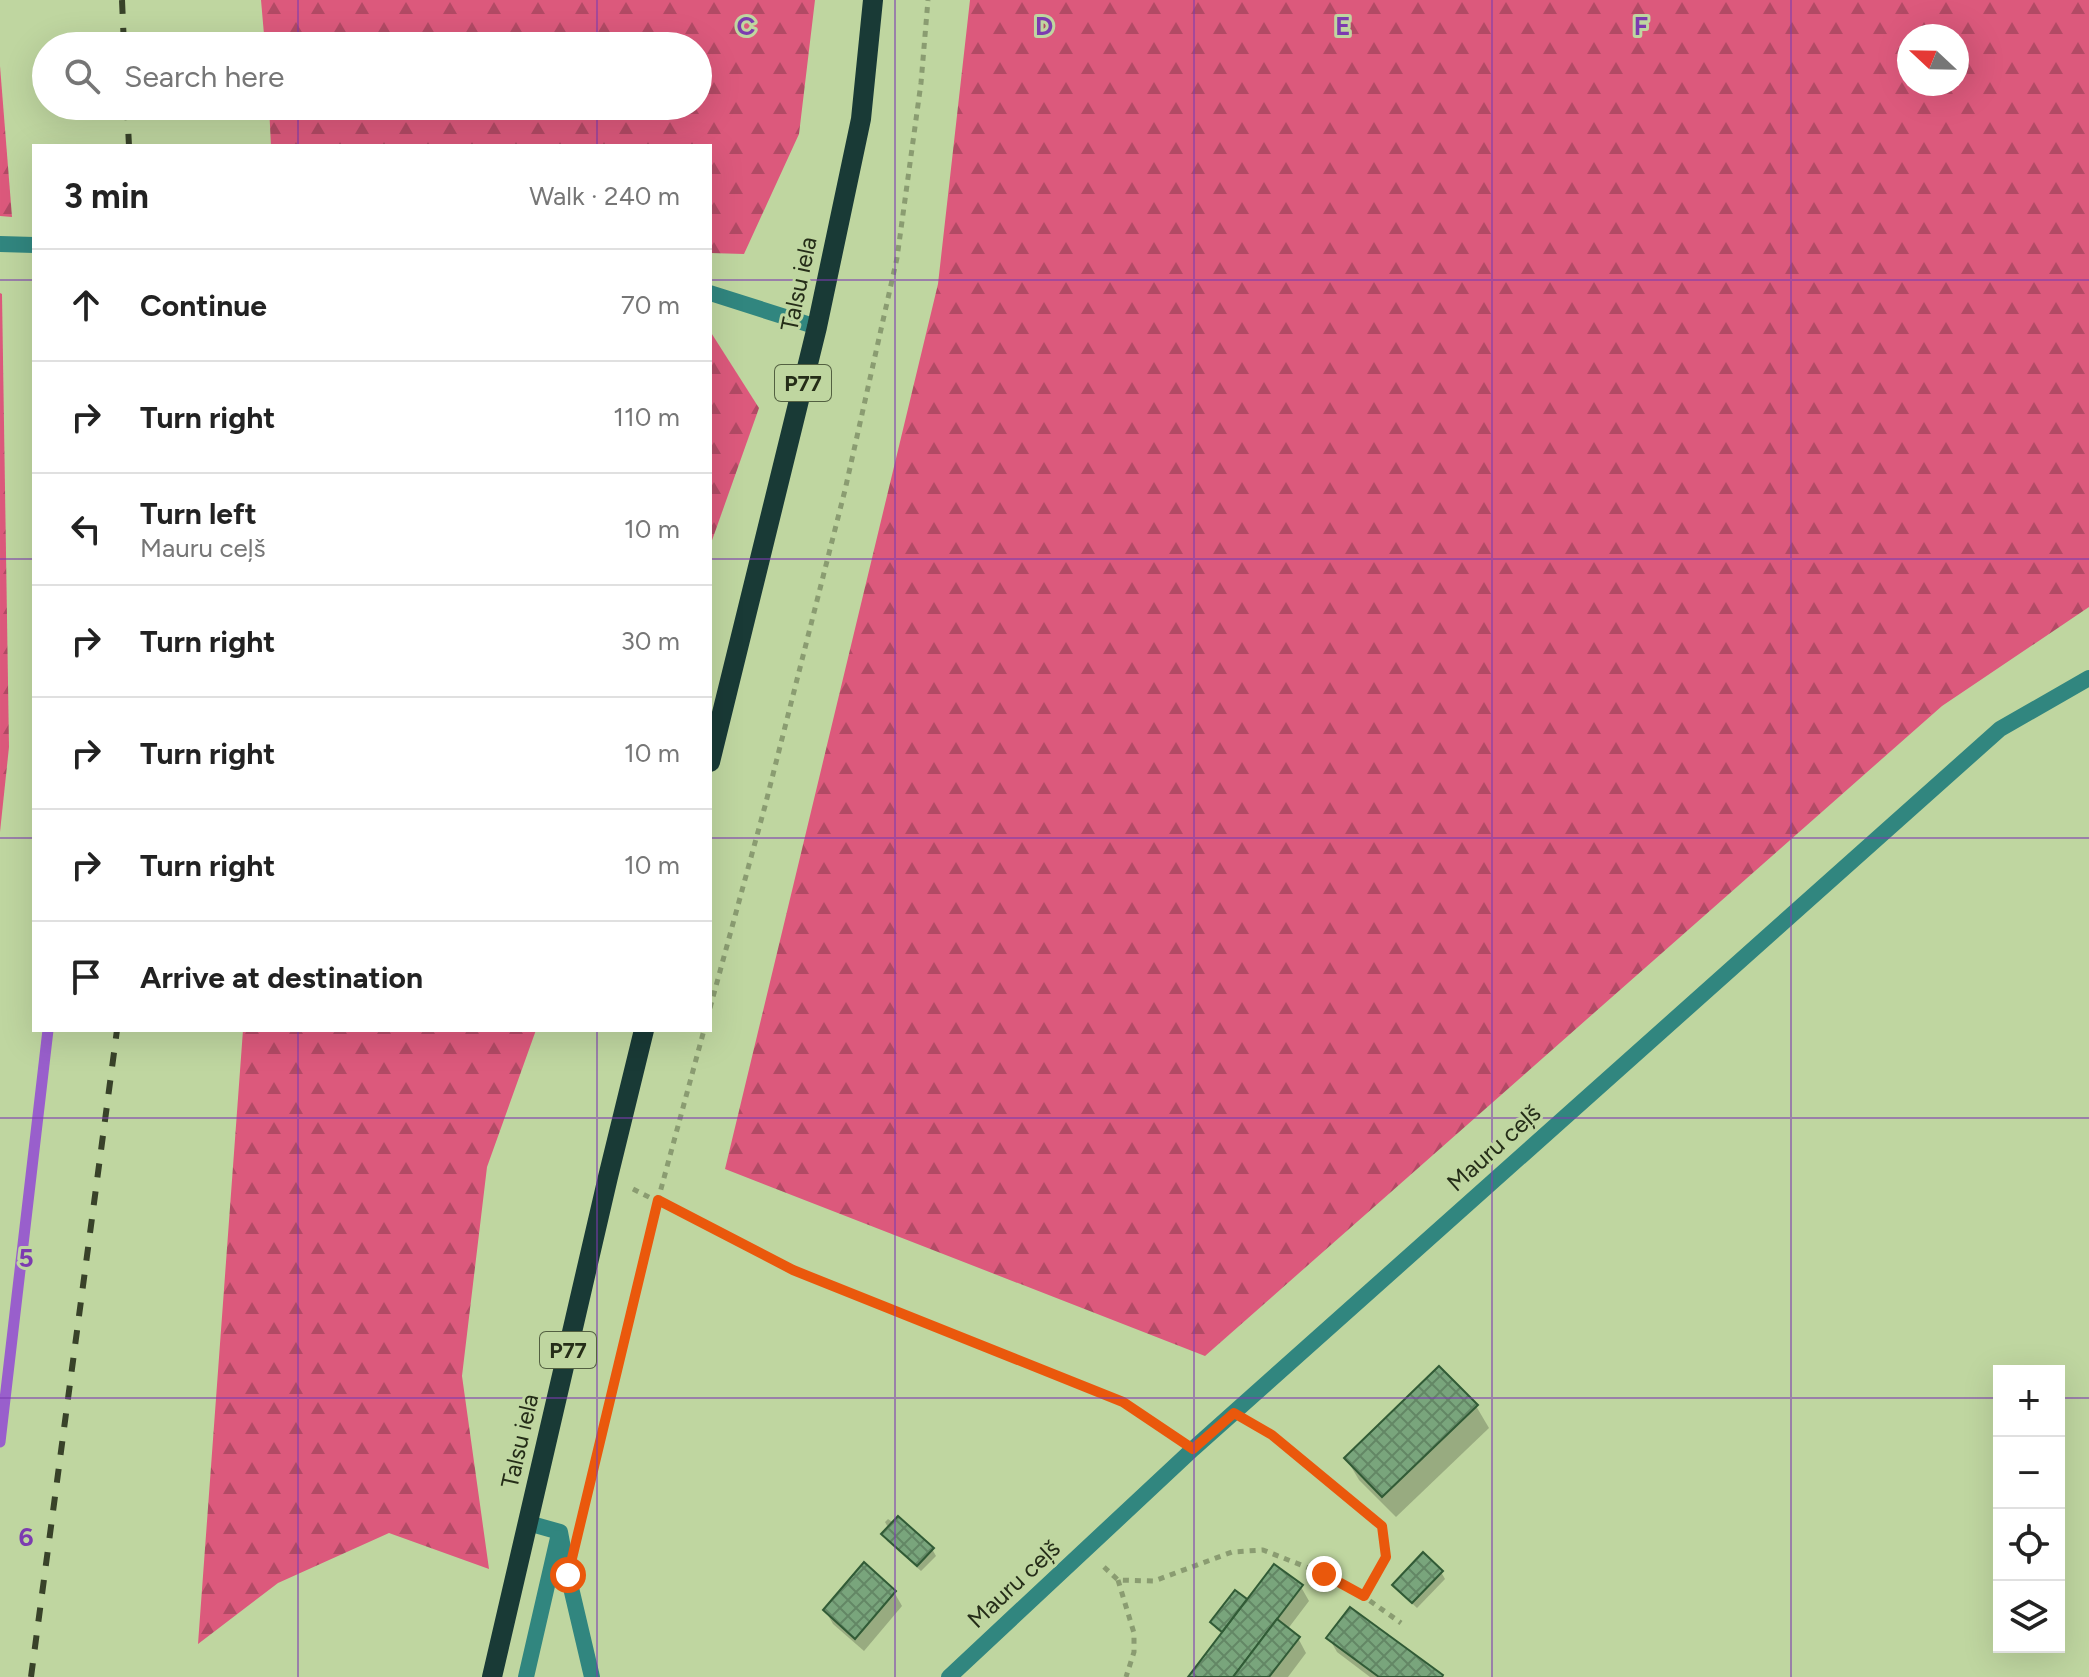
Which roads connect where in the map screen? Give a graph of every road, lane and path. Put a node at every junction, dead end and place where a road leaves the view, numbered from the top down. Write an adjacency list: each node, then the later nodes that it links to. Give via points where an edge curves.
1 (873, 0): 6 (main road, Talsu iela / P77, via 861,119)
2 (928, 0): 9 (path, via 897,258 845,490)
3 (0, 244): 4 (street)
4 (32, 245)
5 (712, 294): 6 (street)
6 (817, 327): 8 (main road, Talsu iela / P77)
7 (2089, 678): 14 (street, Mauru ceļš, via 2000,729)
8 (712, 754)
9 (712, 1001)
10 (644, 1032): 12 (main road, Talsu iela / P77)
11 (703, 1032): 13 (path)
12 (608, 1177): 13 (path); 16 (main road, Talsu iela / P77)
13 (658, 1200): 15 (path, via 793,1270 1123,1402); 17 (path)
14 (1234, 1413): 15 (street, Mauru ceļš); 21 (path, via 1272,1435 1382,1526 1386,1557)
15 (1193, 1449): 19 (street, Mauru ceļš)
16 (528, 1523): 18 (street); 23 (main road, Talsu iela / P77)
17 (579, 1529)
18 (560, 1532): 24 (street); 25 (street)
19 (1086, 1550): 20 (path); 26 (street, Mauru ceļš)
20 (1118, 1580): 21 (path, via 1154,1581 1232,1552 1263,1550); 27 (path, via 1134,1633)
21 (1364, 1596): 22 (path)
22 (1401, 1623)
23 (492, 1677)
24 (526, 1677)
25 (592, 1677)
26 (949, 1677)
27 (1126, 1677)

